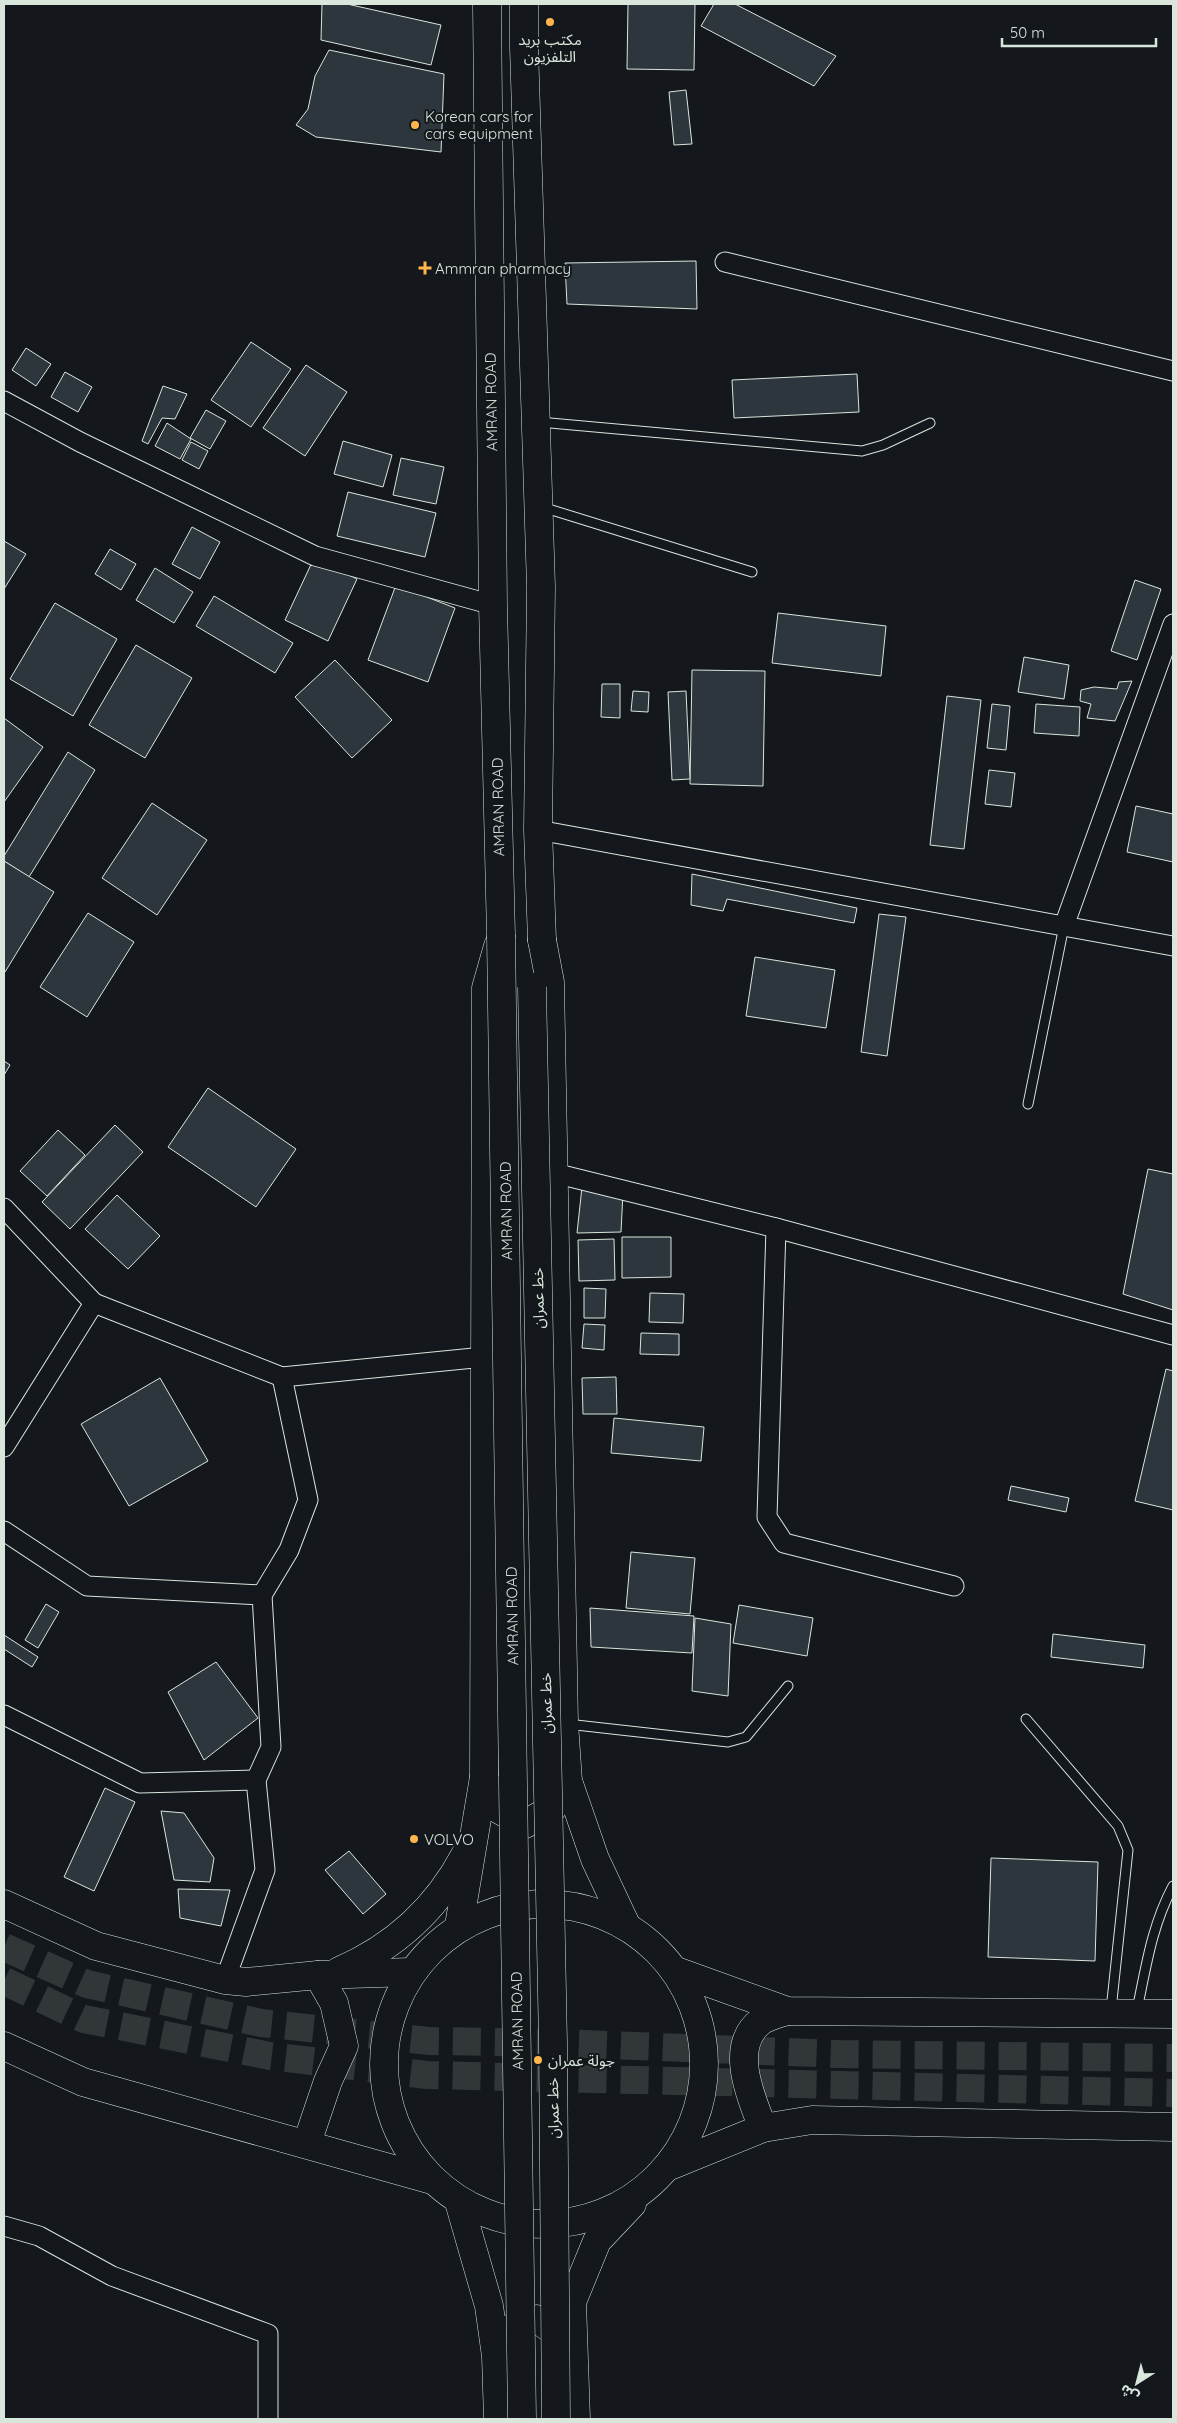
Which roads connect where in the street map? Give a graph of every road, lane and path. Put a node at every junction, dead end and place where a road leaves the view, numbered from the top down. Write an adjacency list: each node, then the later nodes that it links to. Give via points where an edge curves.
1 (487, 4): 10 (main road, AMRAN ROAD)
2 (524, 4): 6 (main road)
3 (726, 262): 4 (street)
4 (1173, 372)
5 (4, 401): 10 (street, via 80,442 315,556)
6 (536, 422): 7 (lane, via 862,451); 8 (main road)
7 (930, 423)
8 (538, 506): 9 (lane); 12 (main road, via 541,597)
9 (752, 572)
10 (493, 605): 14 (main road, AMRAN ROAD)
11 (1173, 624): 13 (street)
12 (538, 830): 13 (street); 15 (main road)
13 (1064, 926): 16 (street); 17 (lane)
14 (501, 935): 23 (main road, via 486,988); 61 (main road, AMRAN ROAD, bridge)
15 (542, 940): 18 (main road, via 550,982); 62 (main road, خط عمران, bridge, via 532,987)
16 (1173, 946)
17 (1028, 1104)
18 (554, 1173): 20 (street); 32 (main road)
19 (4, 1208): 21 (street)
20 (776, 1228): 22 (street); 27 (street, via 767,1518 784,1543)
21 (94, 1303): 24 (street); 25 (street)
22 (1173, 1335)
23 (484, 1357): 24 (street); 33 (main road)
24 (282, 1377): 28 (street, via 308,1500 289,1550)
25 (4, 1447)
26 (4, 1531): 28 (street, via 87,1586)
27 (954, 1586)
28 (262, 1595): 34 (street, via 271,1747)
29 (788, 1686): 32 (lane, via 746,1737 728,1742)
30 (4, 1715): 34 (street, via 140,1783)
31 (1026, 1719): 47 (lane, via 1118,1826 1128,1850)
32 (564, 1723): 35 (main road)
33 (484, 1777): 35 (main road, via 498,1809 525,1824 552,1809); 36 (main road)
34 (256, 1780): 44 (street, via 265,1870)
35 (568, 1781): 39 (main road, via 595,1859)
36 (473, 1838): 40 (main road); 43 (main road, via 447,1886 401,1936 362,1960)
37 (1173, 1886): 47 (lane, via 1163,1905)
38 (4, 1904): 44 (main road, via 96,1946)
39 (626, 1925): 40 (main road, via 571,1905 513,1905); 41 (main road)
40 (459, 1926): 42 (main road, via 433,1946)
41 (676, 1971): 45 (main road); 52 (main road, via 703,2034 702,2103)
42 (411, 1972): 43 (main road); 53 (main road, via 385,2033 386,2100)
43 (324, 1975): 44 (main road, via 246,1982); 51 (main road, via 344,2046 328,2080)
44 (225, 1980)
45 (787, 2011): 47 (main road); 50 (main road, via 769,2016 754,2028 745,2057 747,2084)
46 (1173, 2014): 47 (main road)
47 (1124, 2015)
48 (4, 2046): 51 (main road, via 83,2082)
49 (1173, 2127): 50 (main road, via 812,2120)
50 (764, 2128): 52 (main road)
51 (307, 2143): 53 (main road)
52 (672, 2165): 54 (main road)
53 (432, 2180): 55 (main road)
54 (640, 2195): 55 (main road, via 582,2222 519,2224); 58 (main road, via 597,2241 572,2302)
55 (459, 2202): 57 (main road, via 489,2306)
56 (4, 2226): 59 (street, via 40,2236 112,2276 268,2334)
57 (496, 2356): 58 (main road, via 506,2330 537,2319 554,2331); 60 (main road)
58 (575, 2361): 63 (main road)
59 (268, 2419)
60 (498, 2419)
61 (522, 2419)
62 (556, 2419)
63 (576, 2419)

